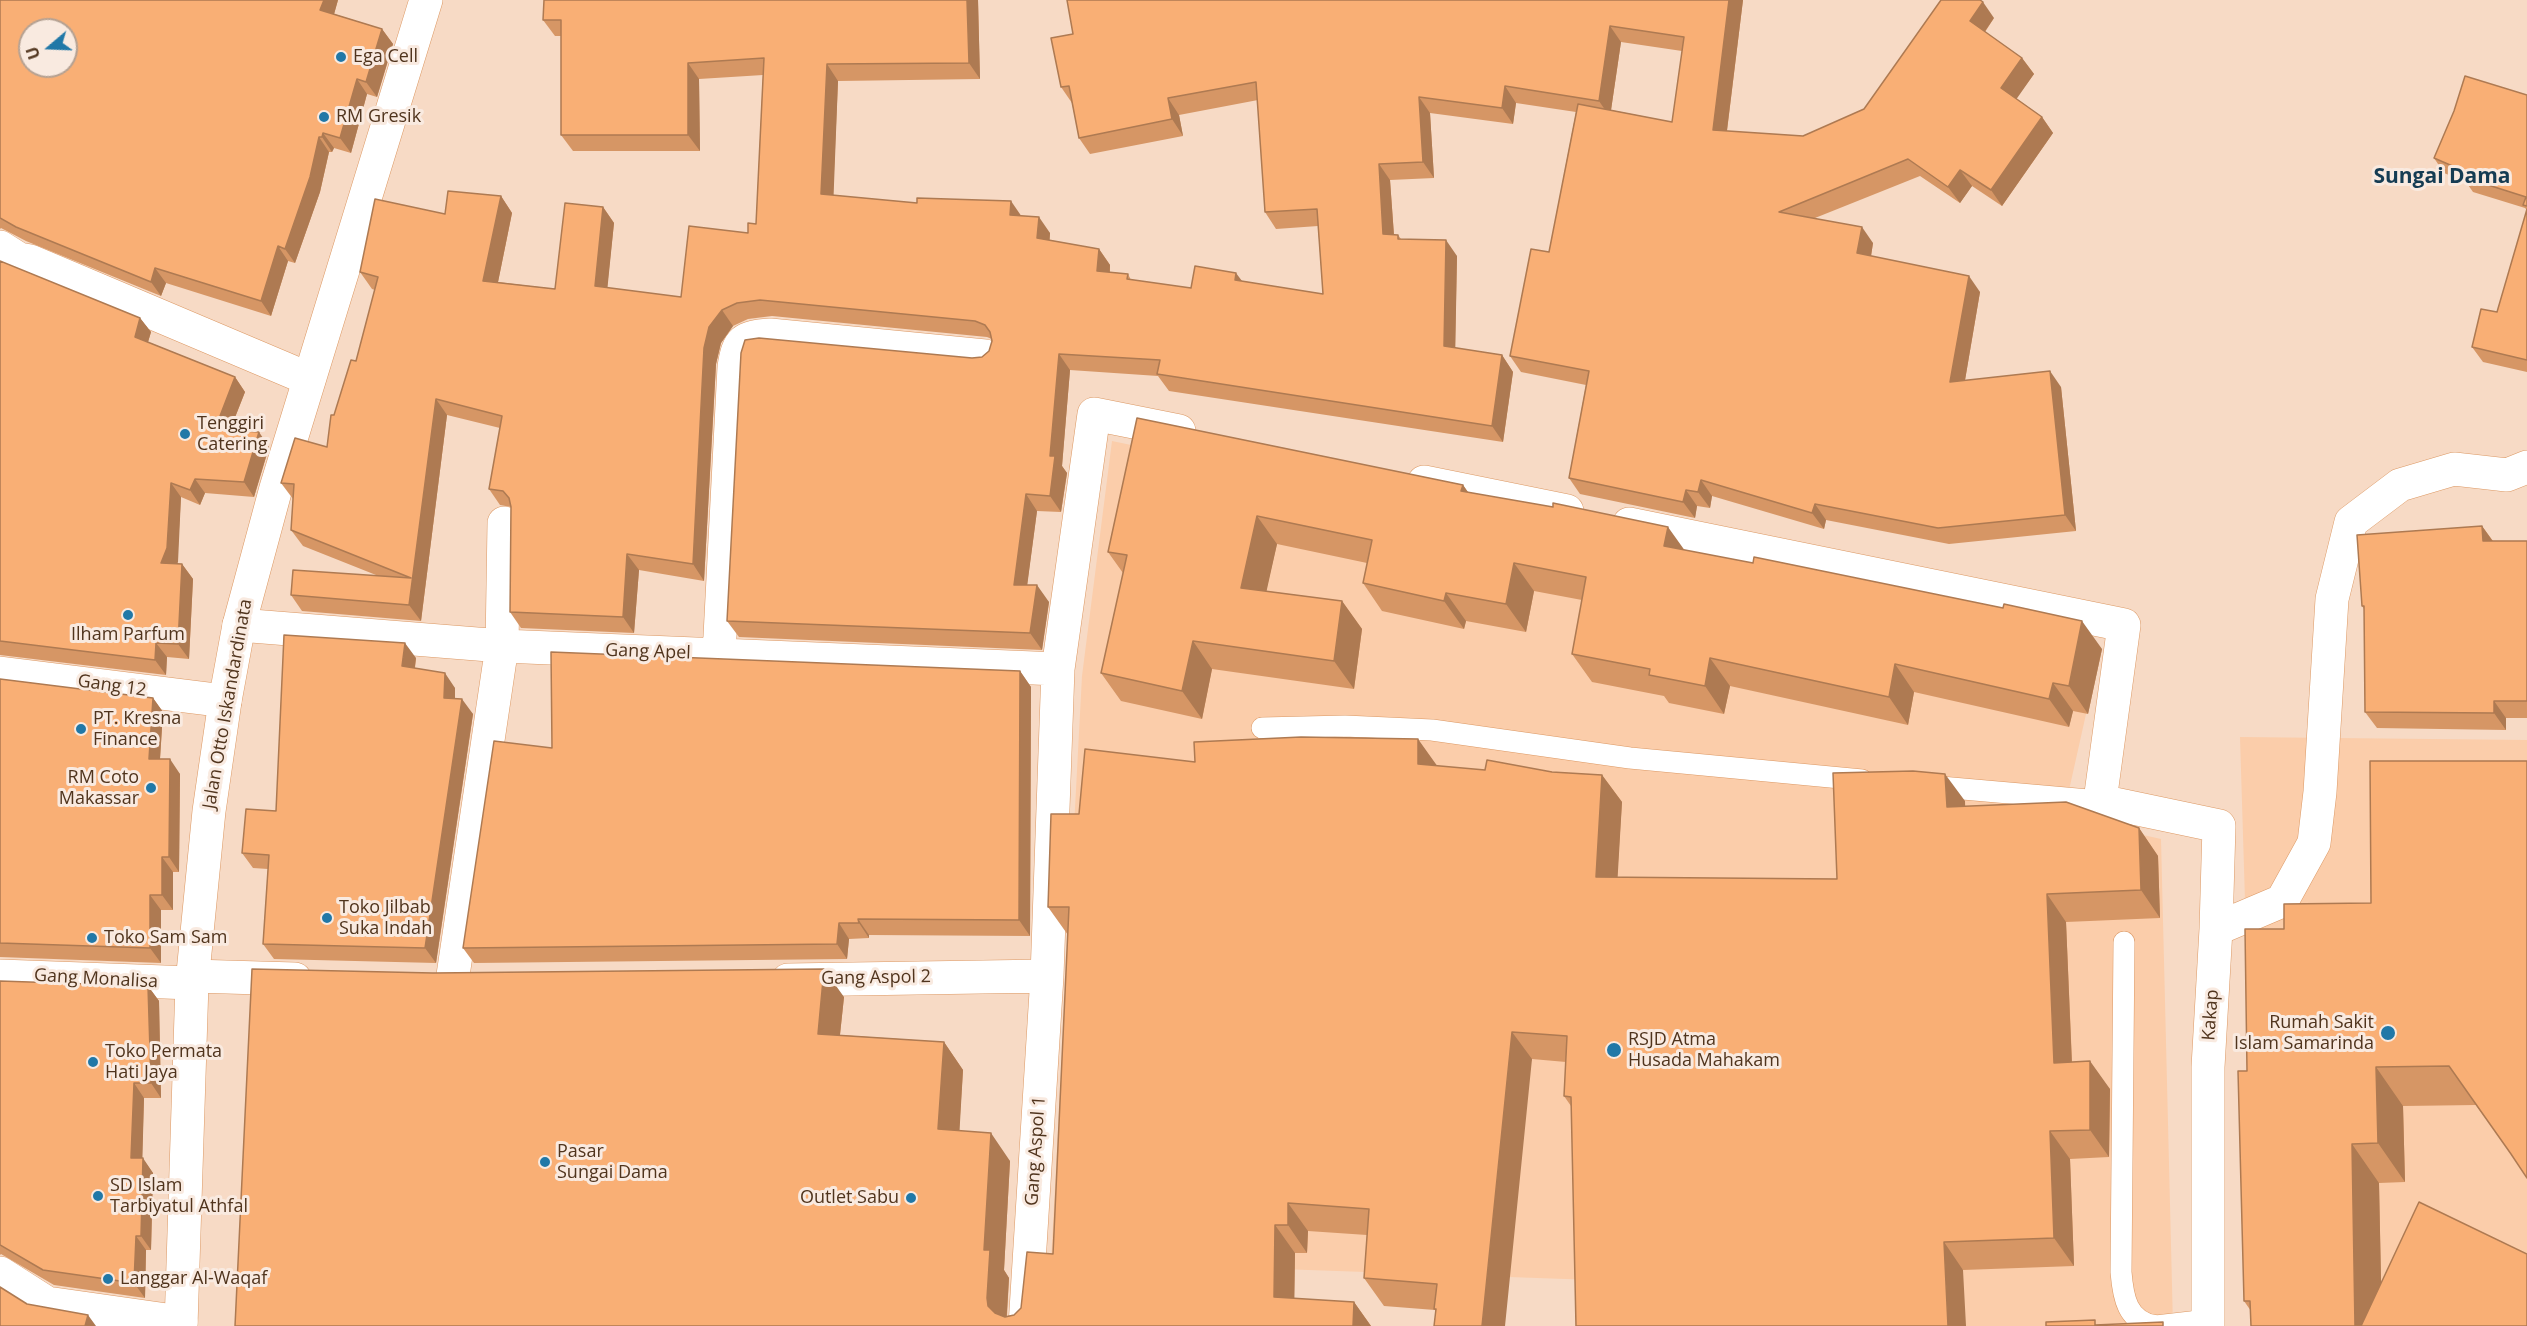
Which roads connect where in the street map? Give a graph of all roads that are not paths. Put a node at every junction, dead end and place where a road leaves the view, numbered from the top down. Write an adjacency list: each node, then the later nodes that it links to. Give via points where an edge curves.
1 (426, 0): 4 (street, Jalan Otto Iskandardinata)
2 (0, 247): 4 (street, via 19,259)
3 (985, 356): 11 (street, via 770,334 740,343 734,367)
4 (309, 379): 9 (street, Jalan Otto Iskandardinata)
5 (1211, 438): 12 (street, Gang Aspol 1, via 1094,414)
6 (2527, 467): 19 (street, via 2507,475 2454,469 2400,485 2351,522 2332,599 2314,843 2282,901)
7 (1398, 476): 18 (street, via 2124,626)
8 (504, 523): 10 (street)
9 (239, 625): 10 (street, Gang Apel); 14 (street, Jalan Otto Iskandardinata)
10 (502, 646): 11 (street, Gang Apel); 27 (street)
11 (719, 655): 12 (street, Gang Apel)
12 (1058, 669): 22 (street, Gang Aspol 1)
13 (0, 673): 14 (street, Gang 12)
14 (225, 701): 23 (street, Jalan Otto Iskandardinata, via 208,811)
15 (1262, 728): 16 (lane, via 1432,730 1630,758)
16 (1888, 782)
17 (1912, 784): 18 (lane)
18 (2100, 801): 19 (street, Kakap, via 2219,826)
19 (2217, 929): 30 (street, Kakap, via 2208,1067)
20 (2124, 942): 33 (lane, via 2121,1272 2130,1312 2144,1324)
21 (0, 976): 23 (street, Gang Monalisa)
22 (1047, 976): 25 (street, Gang Aspol 2); 32 (street, Gang Aspol 1)
23 (192, 980): 24 (street); 31 (street, Jalan Otto Iskandardinata)
24 (326, 980)
25 (754, 981)
26 (418, 982): 27 (street)
27 (453, 982): 28 (street)
28 (488, 982)
29 (0, 1273): 31 (street, via 47,1303)
30 (2208, 1323): 33 (lane)
31 (181, 1324)
32 (1025, 1326)
33 (2156, 1326)

